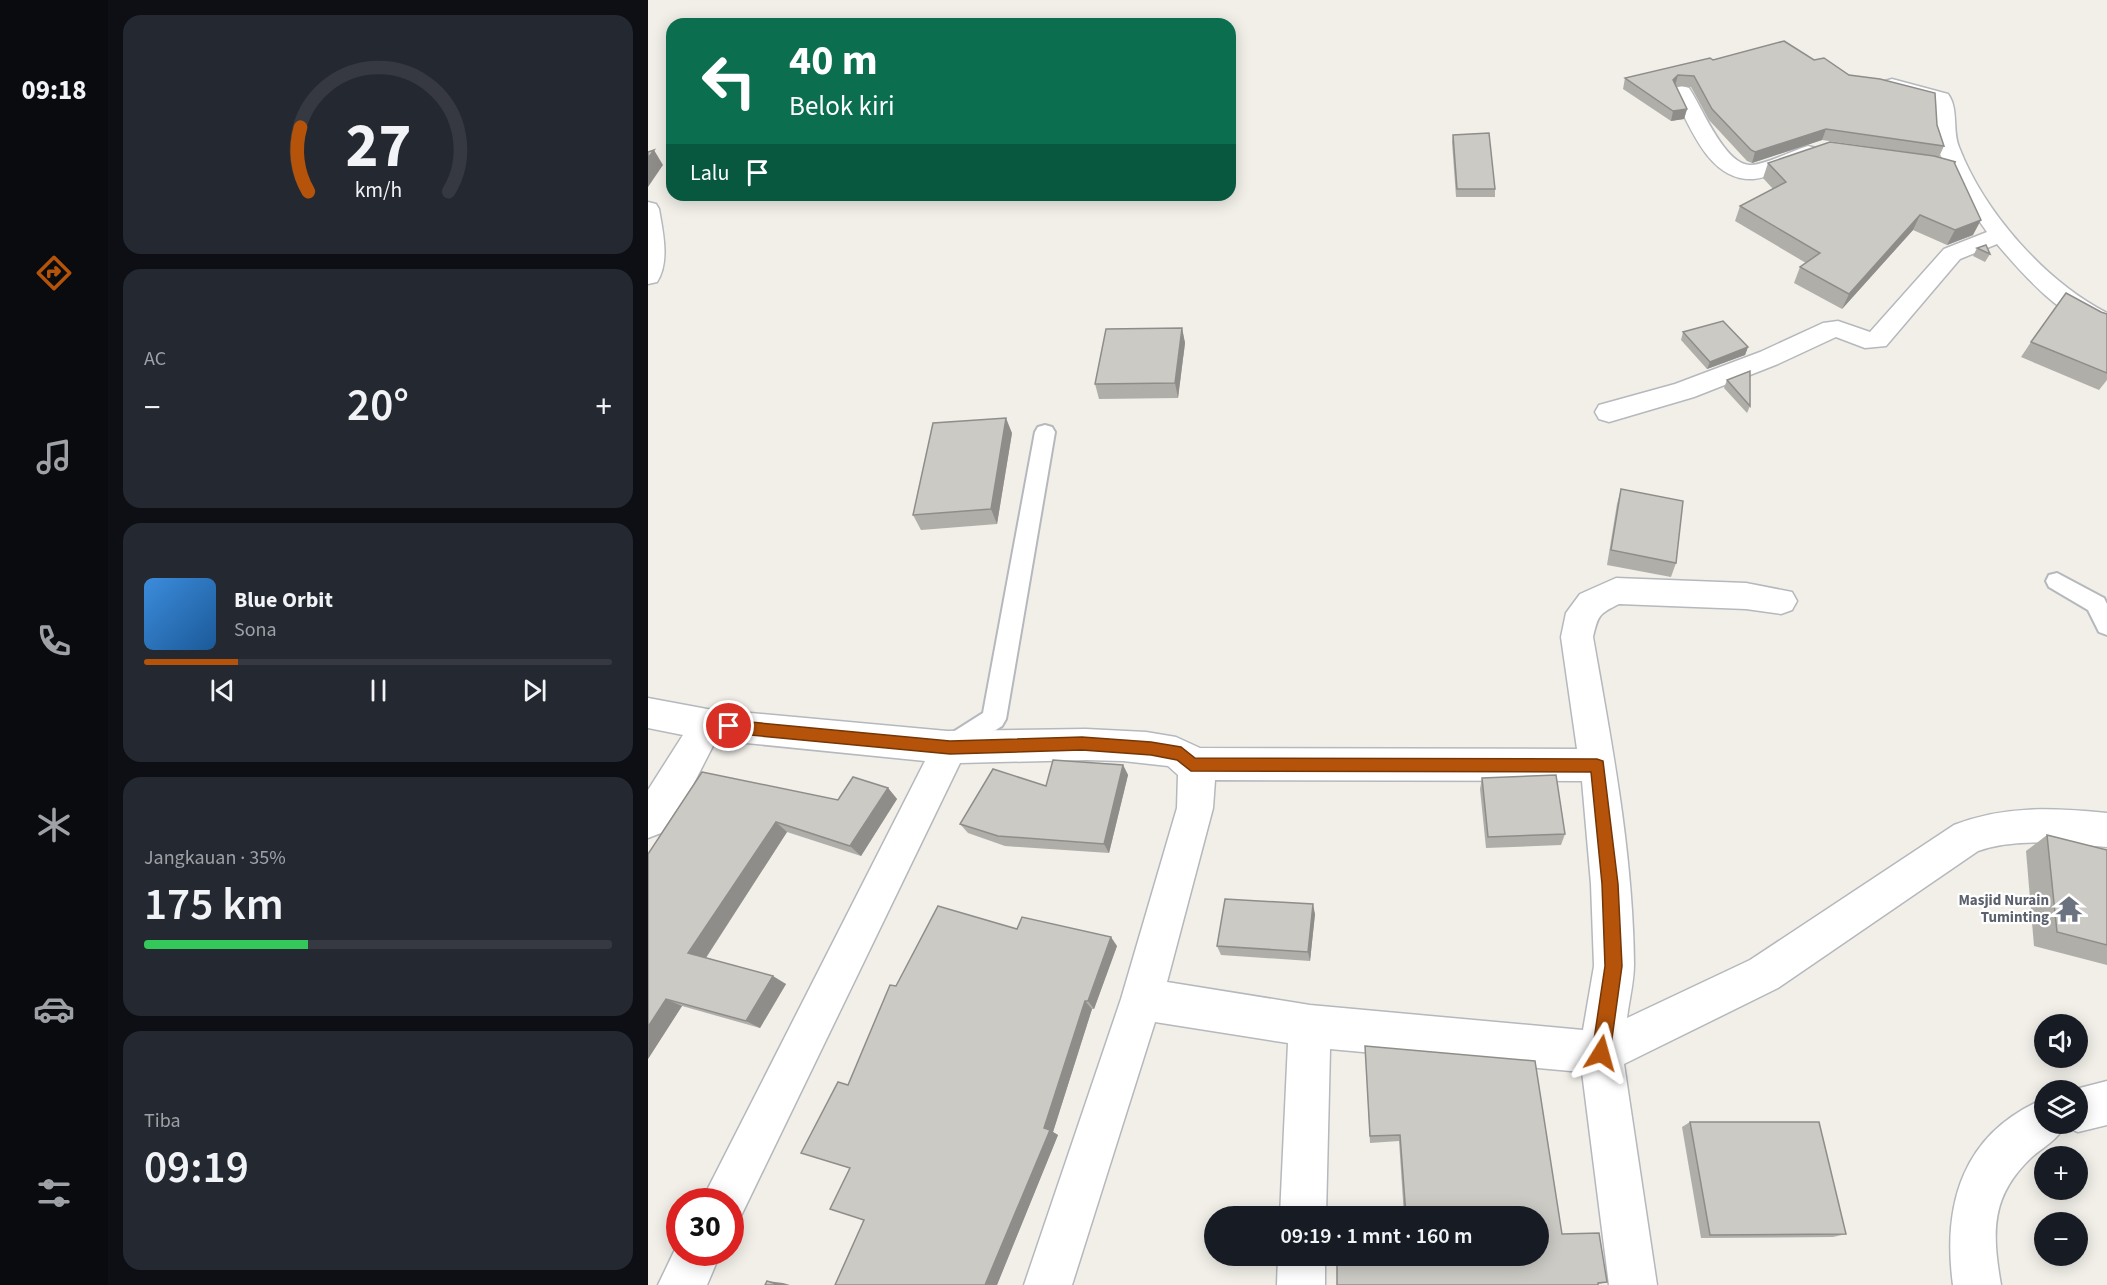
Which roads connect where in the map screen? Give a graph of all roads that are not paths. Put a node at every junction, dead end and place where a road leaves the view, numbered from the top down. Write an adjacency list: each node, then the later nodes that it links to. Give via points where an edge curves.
1 (1882, 83): 5 (street, via 1941,98 1947,148)
2 (1682, 92): 3 (street, via 1715,151 1735,170 1754,171 1818,148)
3 (1833, 148)
4 (1936, 164): 5 (street)
5 (1959, 171): 7 (street, via 1977,203)
6 (648, 209): 8 (street, via 653,248)
7 (2002, 234): 9 (street, via 2032,269 2075,306); 10 (street, via 1952,254 1877,340 1832,329 1684,391)
8 (648, 277)
9 (2107, 323)
10 (1609, 412)
11 (1045, 432): 17 (lane, via 994,719)
12 (2057, 581): 14 (lane, via 2096,604)
13 (1781, 601): 19 (street, via 1616,591 1591,603 1582,613 1577,637)
14 (2107, 626)
15 (648, 713): 16 (street)
16 (707, 724): 17 (street); 20 (street)
17 (950, 748): 18 (street, via 1082,744 1151,748 1181,754); 28 (street)
18 (1191, 764): 19 (street); 22 (street, via 1197,771 1196,808)
19 (1597, 765): 24 (street, via 1614,966)
20 (648, 821)
21 (2107, 830): 24 (street, via 2036,824 1988,829 1967,837 1764,974)
22 (1142, 999): 23 (street); 33 (street)
23 (1310, 1026): 24 (street); 29 (street)
24 (1601, 1053): 35 (street)
25 (2107, 1103): 26 (street)
26 (2088, 1108)
27 (2034, 1128): 36 (street, via 2006,1149 1980,1186 1972,1230)
28 (731, 1188)
29 (1303, 1206)
30 (691, 1266): 32 (street)
31 (1302, 1266): 34 (street)
32 (682, 1285)
33 (1048, 1285)
34 (1301, 1285)
35 (1634, 1285)
36 (1977, 1285)

